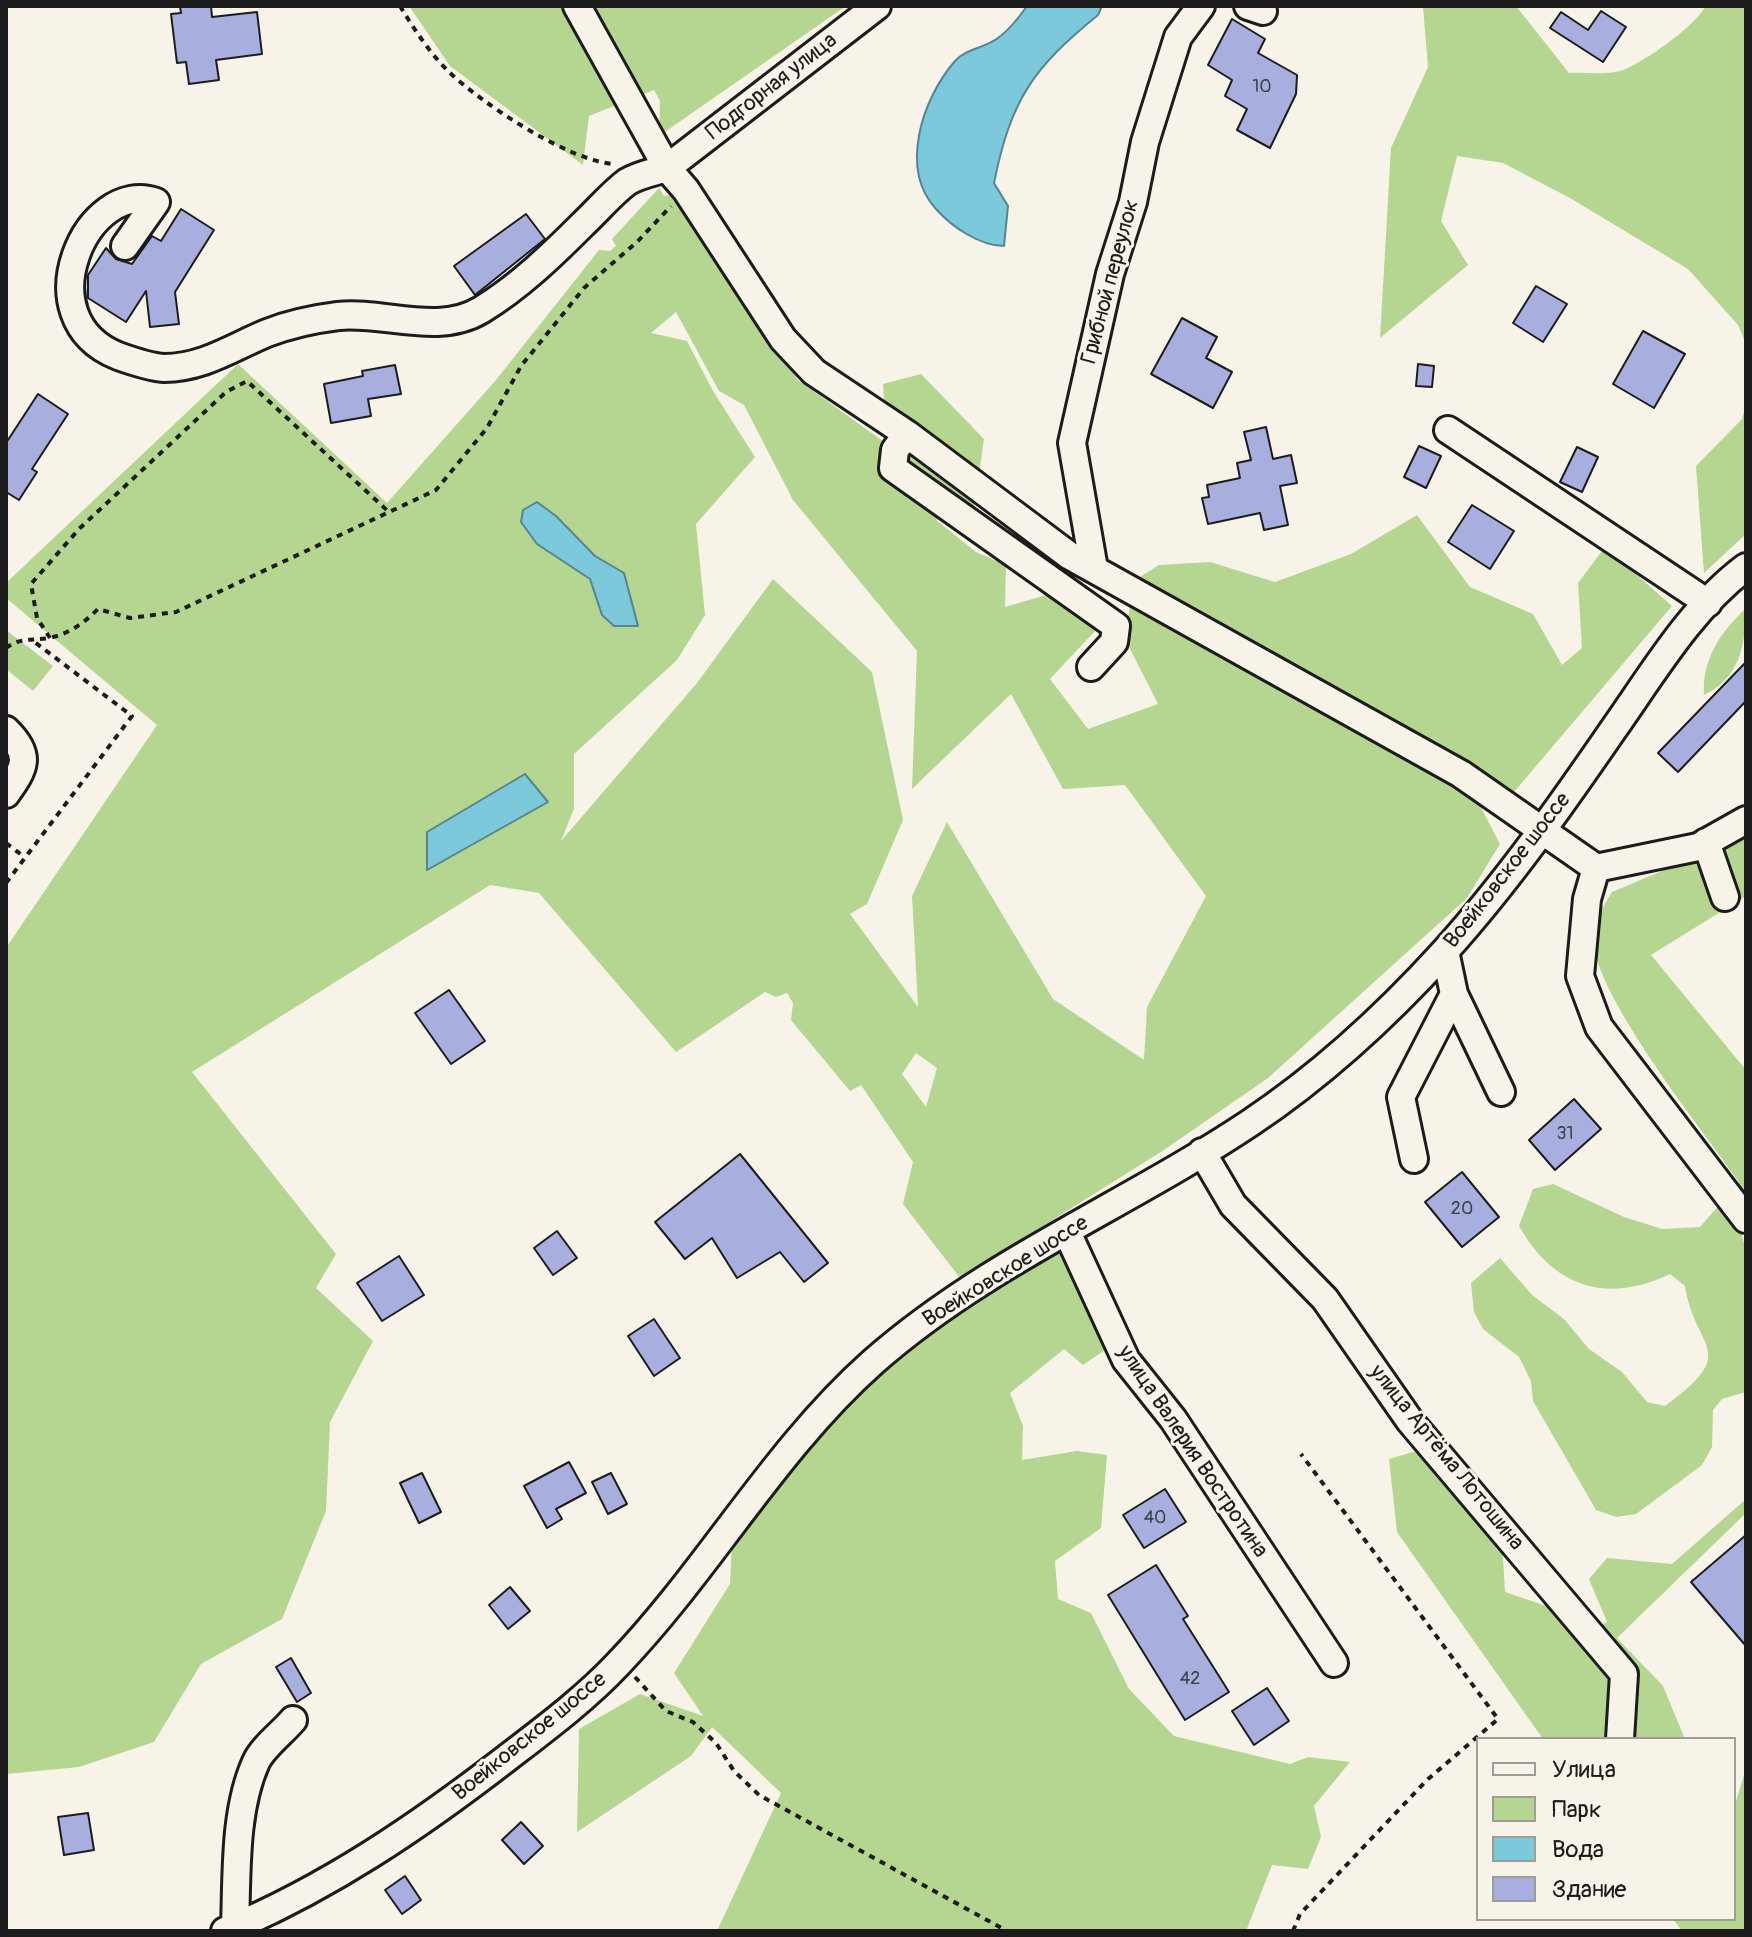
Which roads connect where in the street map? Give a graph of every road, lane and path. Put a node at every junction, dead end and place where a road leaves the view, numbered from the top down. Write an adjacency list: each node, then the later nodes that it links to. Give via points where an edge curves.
1 (400, 6): 5 (path, via 449,72 547,143 602,163)
2 (577, 6): 6 (street)
3 (877, 6): 6 (street, Подгорная улица)
4 (1201, 6): 13 (street, Грибной переулок, via 1178,37 1145,142 1072,443)
5 (628, 165)
6 (667, 168): 7 (street); 8 (street, Подгорная улица, via 628,181 509,290 464,318 435,322 341,316 311,321 200,363 163,368 101,349 71,311 68,285 73,261 89,232 107,211 127,200 156,202)
7 (686, 190): 10 (street, via 783,339 814,372); 11 (path, via 584,288 521,366 487,428 436,490)
8 (125, 246)
9 (1448, 430): 14 (street)
10 (907, 434): 13 (street); 20 (street, via 895,450 893,468 1116,626 1114,642)
11 (391, 514): 15 (path, via 176,612 130,618 98,609 80,626); 15 (path, via 247,381 226,392 79,529 31,584 37,618)
12 (1746, 567): 14 (street, Воейковское шоссе)
13 (1094, 569): 24 (street, via 1461,774)
14 (1708, 603): 24 (street, Воейковское шоссе)
15 (50, 638): 16 (path)
16 (30, 639): 17 (path, via 18,639); 18 (path)
17 (6, 648)
18 (45, 650): 19 (path); 27 (path, via 132,716)
19 (40, 656)
20 (1091, 667)
21 (6, 730): 22 (street, via 19,743 24,759)
22 (6, 794)
23 (1746, 820): 25 (street)
24 (1542, 833): 28 (street); 31 (street, Воейковское шоссе)
25 (1706, 842): 28 (street); 30 (street)
26 (6, 843): 27 (path)
27 (24, 856): 29 (path)
28 (1596, 868): 36 (street, via 1587,899 1580,976 1599,1027)
29 (6, 883)
30 (1725, 897)
31 (1445, 951): 32 (street); 34 (street, Воейковское шоссе, via 1340,1055)
32 (1454, 994): 33 (street); 35 (street, via 1401,1097)
33 (1501, 1092)
34 (1202, 1152): 37 (street, Воейковское шоссе); 43 (street, улица Артёма Лотошина, via 1233,1205 1325,1299 1410,1421 1624,1674)
35 (1414, 1159)
36 (1746, 1219)
37 (1067, 1232): 39 (street, Воейковское шоссе, via 955,1299 874,1361 808,1426); 40 (street, улица Валерия Востротина, via 1126,1360 1173,1419)
38 (1301, 1454): 42 (path, via 1498,1719)
39 (620, 1662): 45 (street, Воейковское шоссе, via 575,1705 427,1820 295,1901); 46 (path, via 666,1711 693,1722 716,1743 759,1795)
40 (1334, 1663)
41 (293, 1720): 45 (street, via 257,1760 244,1801)
42 (1477, 1737)
43 (1620, 1737)
44 (1476, 1738): 47 (path, via 1427,1780 1300,1914)
45 (230, 1929)
46 (1007, 1931)
47 (1293, 1931)

